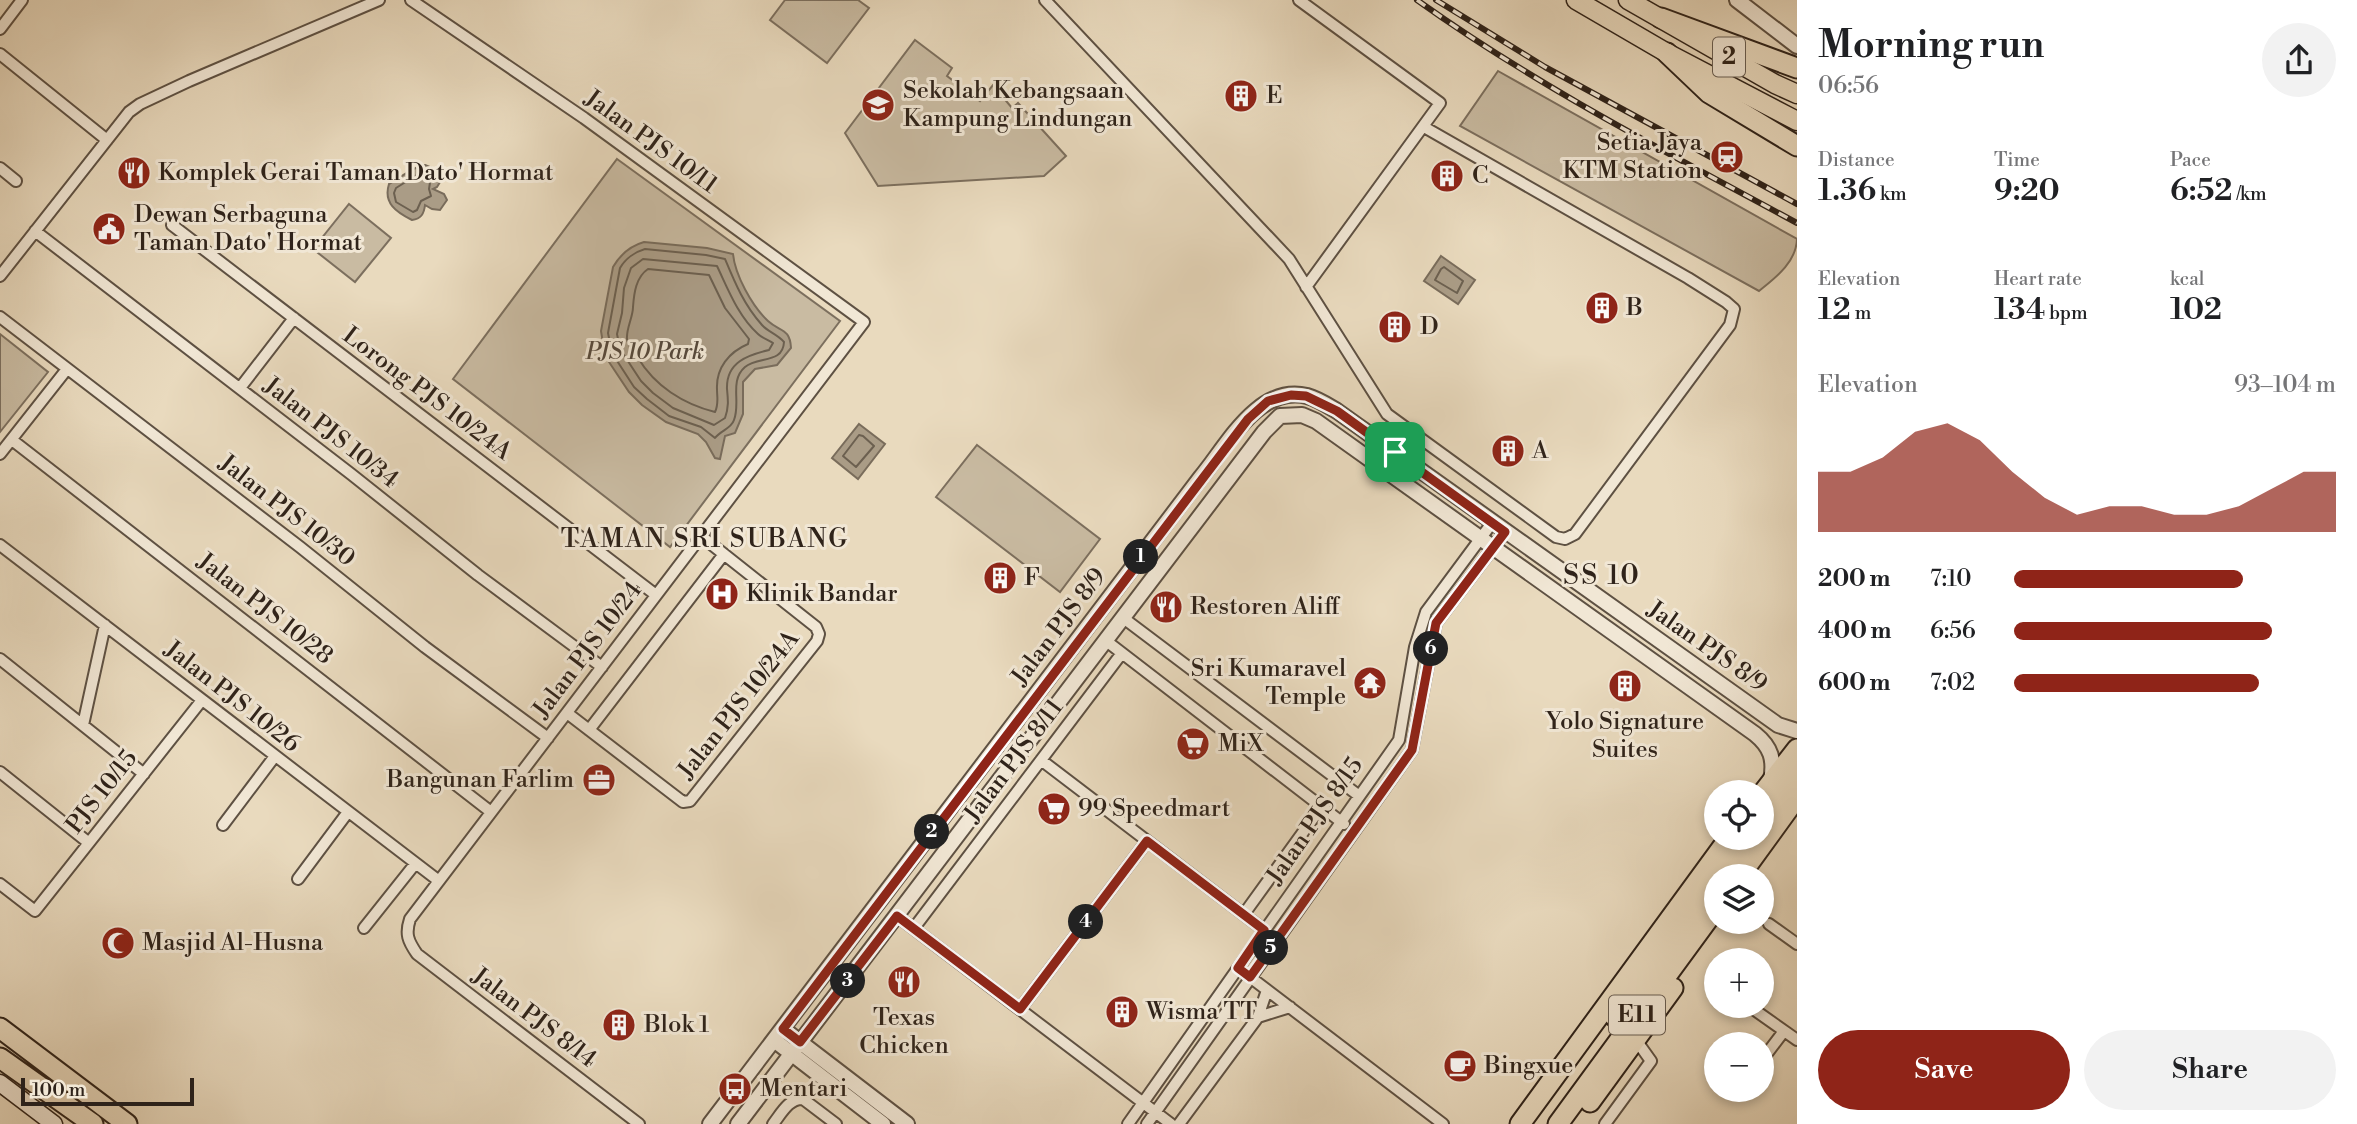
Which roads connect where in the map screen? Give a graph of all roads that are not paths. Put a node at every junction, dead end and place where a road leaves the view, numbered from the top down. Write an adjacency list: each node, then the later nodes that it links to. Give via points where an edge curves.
1 (22, 0): 10 (street)
2 (379, 0): 18 (street, via 140,104)
3 (411, 0): 28 (street, Jalan PJS 10/11, via 584,118)
4 (1045, 0): 25 (street, via 1289,259)
5 (1299, 0): 17 (street, via 1440,103)
6 (1576, 0): 12 (highway, 2)
7 (1628, 0): 9 (highway, 2)
8 (1737, 0): 11 (street)
9 (1661, 18): 14 (highway); 15 (highway, 2)
10 (0, 29)
11 (1797, 46)
12 (1667, 53): 16 (highway, 2); 19 (highway, via 1709,93)
13 (0, 54): 18 (street)
14 (1797, 68)
15 (1797, 94)
16 (1797, 121)
17 (1424, 127): 25 (street); 33 (street, via 1688,278 1726,302 1734,314 1570,537 1556,537)
18 (107, 140): 23 (street)
19 (1797, 146)
20 (0, 168): 21 (street)
21 (16, 181)
22 (172, 225): 27 (street, Lorong PJS 10/24A)
23 (35, 231): 24 (street); 30 (street, Jalan PJS 10/34)
24 (0, 276)
25 (1306, 287): 33 (street, via 1387,414)
26 (0, 317): 29 (street, Jalan PJS 10/30)
27 (294, 318): 30 (street); 45 (street, Lorong PJS 10/24A)
28 (864, 322): 39 (street, Jalan PJS 10/24)
29 (67, 369): 34 (street); 57 (street, Jalan PJS 10/30)
30 (240, 388): 51 (street, Jalan PJS 10/34)
31 (1268, 401): 32 (street); 35 (street, Jalan PJS 8/9, via 1291,395 1319,400); 37 (street, Jalan PJS 8/9, via 1248,419)
32 (1287, 414): 40 (street, Jalan PJS 8/9, via 1316,421); 41 (street, Jalan PJS 8/9, via 1271,422)
33 (1410, 433): 35 (street)
34 (12, 440): 36 (street); 70 (street, Jalan PJS 10/28)
35 (1395, 452): 38 (street, Jalan PJS 8/9)
36 (0, 454)
37 (1164, 528): 41 (street); 104 (street, Jalan PJS 8/9)
38 (1499, 528): 40 (street, Jalan PJS 8/15); 43 (street, Jalan PJS 8/15); 56 (street, Jalan PJS 8/9, via 1778,725)
39 (701, 536): 44 (street, Jalan PJS 10/24A); 45 (street, Jalan PJS 10/24)
40 (1481, 538): 43 (street, Jalan PJS 8/9); 66 (street, Jalan PJS 8/15, via 1426,612 1415,647 1399,740)
41 (1182, 541): 46 (street, Jalan PJS 8/9)
42 (0, 545): 47 (street, Jalan PJS 10/26)
43 (1493, 547): 64 (street, Jalan PJS 8/9, via 1764,741 1773,759); 75 (street, Jalan PJS 8/15, via 1436,623 1412,750)
44 (724, 554): 55 (street); 55 (street, Jalan PJS 10/24A, via 816,627 817,641 690,801 683,802)
45 (656, 595): 51 (street, Jalan PJS 10/24)
46 (1122, 618): 48 (street, Jalan PJS 8/9); 66 (street)
47 (105, 625): 52 (street, Jalan PJS 10/26); 54 (street)
48 (1105, 640): 49 (street); 85 (street, Jalan PJS 8/9)
49 (1122, 653): 60 (street, Jalan PJS 8/11); 69 (street)
50 (0, 659): 54 (street)
51 (602, 667): 53 (street, Jalan PJS 10/24)
52 (202, 700): 59 (street, Jalan PJS 10/26); 63 (street, PJS 10/15)
53 (567, 713): 55 (street, Jalan PJS 10/24A); 57 (street, Jalan PJS 10/24)
54 (83, 725): 63 (street)
55 (589, 730)
56 (1797, 731)
57 (548, 738): 70 (street, Jalan PJS 10/24)
58 (1797, 750): 65 (highway)
59 (275, 756): 71 (street, Jalan PJS 10/26); 74 (street)
60 (1041, 760): 76 (street); 88 (street, Jalan PJS 8/11)
61 (0, 772): 77 (street)
62 (1797, 773): 68 (highway)
63 (144, 774): 77 (street, PJS 10/15)
64 (1769, 780)
65 (1773, 780)
66 (1358, 795): 73 (street, Jalan PJS 8/15)
67 (1797, 797): 78 (highway, E11)
68 (1774, 804)
69 (1322, 807): 73 (street); 84 (street)
70 (491, 812): 81 (street, Jalan PJS 10/24)
71 (348, 813): 79 (street, Jalan PJS 10/26); 80 (street)
72 (1797, 818): 78 (highway)
73 (1341, 821): 75 (street); 90 (street, Jalan PJS 8/15)
74 (223, 825)
75 (1354, 832): 95 (street, Jalan PJS 8/15)
76 (1147, 841): 84 (street); 99 (street)
77 (89, 843): 82 (street, PJS 10/15, via 35,911)
78 (1743, 858): 96 (highway)
79 (415, 863): 81 (street, Jalan PJS 10/26); 87 (street)
80 (298, 879)
81 (439, 881): 92 (street, Jalan PJS 10/24, via 410,919)
82 (0, 884)
83 (1704, 898): 109 (highway, E11)
84 (1244, 914): 90 (street)
85 (897, 916): 88 (street); 108 (street, Jalan PJS 8/9)
86 (1704, 925): 131 (highway, E11)
87 (364, 928)
88 (914, 928): 99 (street)
89 (1774, 928): 93 (street)
90 (1264, 930): 94 (street, Jalan PJS 8/15)
91 (1712, 934): 105 (highway)
92 (408, 942): 118 (street, Jalan PJS 8/14, via 417,954)
93 (1797, 944)
94 (1238, 968): 95 (street); 112 (street, Jalan PJS 8/15)
95 (1250, 977): 97 (street); 113 (street, Jalan PJS 8/15)
96 (1625, 982): 109 (highway); 129 (highway)
97 (1267, 990): 98 (street); 100 (street)
98 (1290, 1007): 100 (street); 128 (street)
99 (1020, 1009): 112 (street)
100 (1258, 1017): 114 (street)
101 (1766, 1018): 103 (street)
102 (0, 1028): 117 (highway)
103 (1784, 1031): 106 (street); 107 (street)
104 (778, 1034): 108 (street); 119 (street, Jalan PJS 8/9)
105 (1636, 1040): 132 (highway); 133 (street, via 1651,1061)
106 (1797, 1041)
107 (1774, 1044)
108 (796, 1048): 120 (street, Jalan PJS 8/9); 123 (street); 124 (street)
109 (1588, 1053): 130 (highway, E11)
110 (0, 1058): 116 (highway)
111 (0, 1083): 115 (main road)
112 (1143, 1103): 113 (street); 125 (street, Jalan PJS 8/15)
113 (1155, 1112): 126 (street, Jalan PJS 8/15); 127 (street)
114 (1181, 1121)
115 (54, 1124)
116 (93, 1124)
117 (127, 1124)
118 (639, 1124)
119 (710, 1124)
120 (738, 1124)
121 (773, 1124): 122 (street, via 797,1098)
122 (836, 1124)
123 (883, 1124)
124 (907, 1124)
125 (1128, 1124)
126 (1147, 1124)
127 (1171, 1124)
128 (1443, 1124)
129 (1520, 1124)
130 (1534, 1124)
131 (1558, 1124)
132 (1574, 1124)
133 (1605, 1124)

